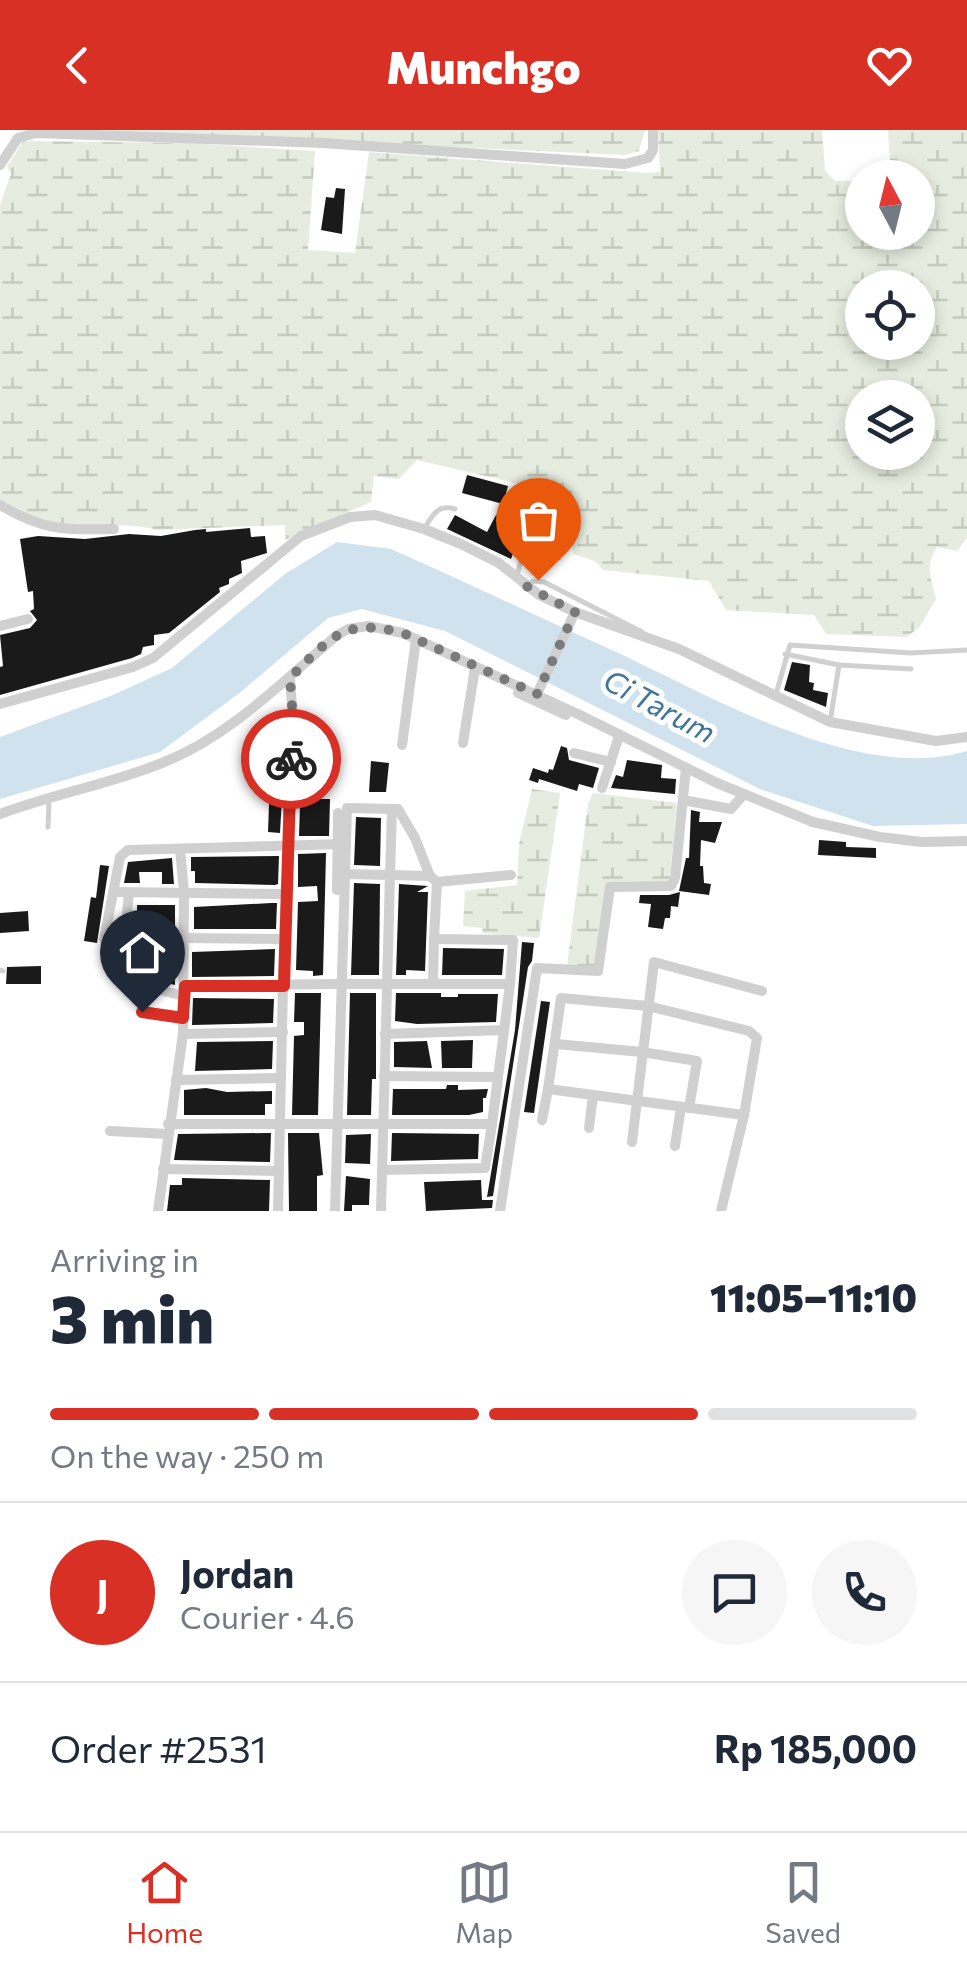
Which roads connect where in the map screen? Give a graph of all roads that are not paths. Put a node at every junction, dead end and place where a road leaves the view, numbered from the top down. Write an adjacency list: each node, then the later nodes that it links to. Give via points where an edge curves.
1 (653, 130): 2 (street, via 648,158 625,164 323,143 36,133 18,138)
2 (0, 165)
3 (514, 498): 8 (lane, via 528,535)
4 (0, 504): 7 (street, via 49,528)
5 (456, 509): 6 (lane, via 436,510)
6 (424, 528): 8 (street); 23 (street, via 375,515 328,524 277,553 153,658)
7 (114, 530)
8 (517, 576): 9 (street)
9 (526, 586): 10 (street); 13 (lane, via 544,582)
10 (574, 614): 13 (street); 21 (street)
11 (28, 619): 12 (street)
12 (0, 626)
13 (647, 638): 22 (street)
14 (416, 639): 18 (street); 20 (street, via 358,626 336,636); 29 (street)
15 (967, 650): 16 (lane, via 790,645)
16 (786, 654): 17 (lane); 22 (lane)
17 (839, 665): 19 (lane); 24 (lane)
18 (475, 668): 21 (street); 25 (street); 28 (street)
19 (911, 669)
20 (290, 678): 35 (street, via 188,751); 43 (street, via 294,734)
21 (538, 692): 25 (street)
22 (776, 694): 24 (street)
23 (0, 704)
24 (830, 722): 27 (street, via 936,741)
25 (595, 724): 26 (street)
26 (619, 736): 31 (street); 32 (street)
27 (967, 737)
28 (464, 743)
29 (402, 745)
30 (574, 753): 31 (street)
31 (611, 762): 33 (street)
32 (686, 768): 34 (street); 36 (street)
33 (602, 788)
34 (744, 794): 36 (street, via 731,809); 41 (street, via 854,832 922,842)
35 (49, 798): 39 (street); 40 (lane)
36 (683, 800): 99 (street, via 671,886 611,886 598,971 538,968)
37 (392, 809): 42 (street, via 347,808); 46 (street); 48 (street, via 406,818)
38 (338, 813): 42 (street)
39 (0, 814)
40 (48, 828)
41 (967, 840)
42 (342, 844): 43 (street); 45 (street); 53 (street)
43 (287, 845): 44 (street); 52 (street)
44 (180, 848): 49 (street, via 123,853); 51 (street)
45 (344, 874): 46 (street); 53 (street)
46 (390, 874): 48 (street); 59 (street)
47 (510, 875): 48 (street)
48 (434, 879): 56 (street)
49 (114, 892): 50 (street); 54 (street, via 105,934)
50 (129, 892): 51 (street); 54 (street)
51 (184, 892): 52 (street); 57 (street)
52 (286, 894): 55 (street)
53 (339, 922): 58 (street)
54 (124, 934): 57 (street); 63 (street, via 120,981)
55 (284, 939): 57 (street); 62 (street)
56 (434, 939): 60 (street); 61 (street, via 513,940)
57 (184, 943): 63 (street)
58 (337, 984): 59 (street); 62 (street); 89 (street)
59 (388, 984): 60 (street); 73 (street)
60 (433, 984): 61 (street)
61 (510, 984): 70 (street)
62 (284, 986): 63 (street); 71 (street)
63 (185, 991): 69 (street)
64 (762, 992): 67 (street, via 654,962)
65 (540, 996): 66 (street)
66 (561, 998): 67 (street); 74 (street)
67 (648, 1006): 75 (street); 84 (street, via 757,1038)
68 (142, 1012): 69 (lane)
69 (183, 1018): 72 (street)
70 (504, 1030): 73 (street); 77 (street)
71 (283, 1032): 72 (street); 78 (street)
72 (183, 1034): 79 (street)
73 (385, 1034): 76 (street)
74 (556, 1044): 75 (street); 80 (street)
75 (642, 1052): 82 (street); 83 (street, via 696,1061)
76 (384, 1076): 77 (street); 88 (street)
77 (498, 1077): 87 (street)
78 (281, 1078): 79 (street); 86 (street)
79 (176, 1080): 91 (street)
80 (548, 1089): 81 (street); 85 (street)
81 (594, 1096): 82 (street); 90 (street)
82 (637, 1101): 83 (street); 93 (street)
83 (685, 1108): 84 (street); 94 (street)
84 (744, 1115): 105 (street)
85 (542, 1120)
86 (279, 1124): 89 (street); 91 (street); 97 (street)
87 (492, 1124): 88 (street); 95 (street)
88 (383, 1125): 89 (street); 98 (street)
89 (333, 1126): 102 (street)
90 (590, 1128)
91 (168, 1129): 92 (street); 96 (street)
92 (110, 1131)
93 (632, 1142)
94 (675, 1146)
95 (484, 1168): 98 (street); 99 (street)
96 (164, 1169): 97 (street); 100 (street)
97 (279, 1170): 101 (street)
98 (382, 1170): 103 (street)
99 (507, 1170): 104 (street)
100 (158, 1211)
101 (278, 1211)
102 (332, 1211)
103 (381, 1211)
104 (500, 1211)
105 (721, 1211)

